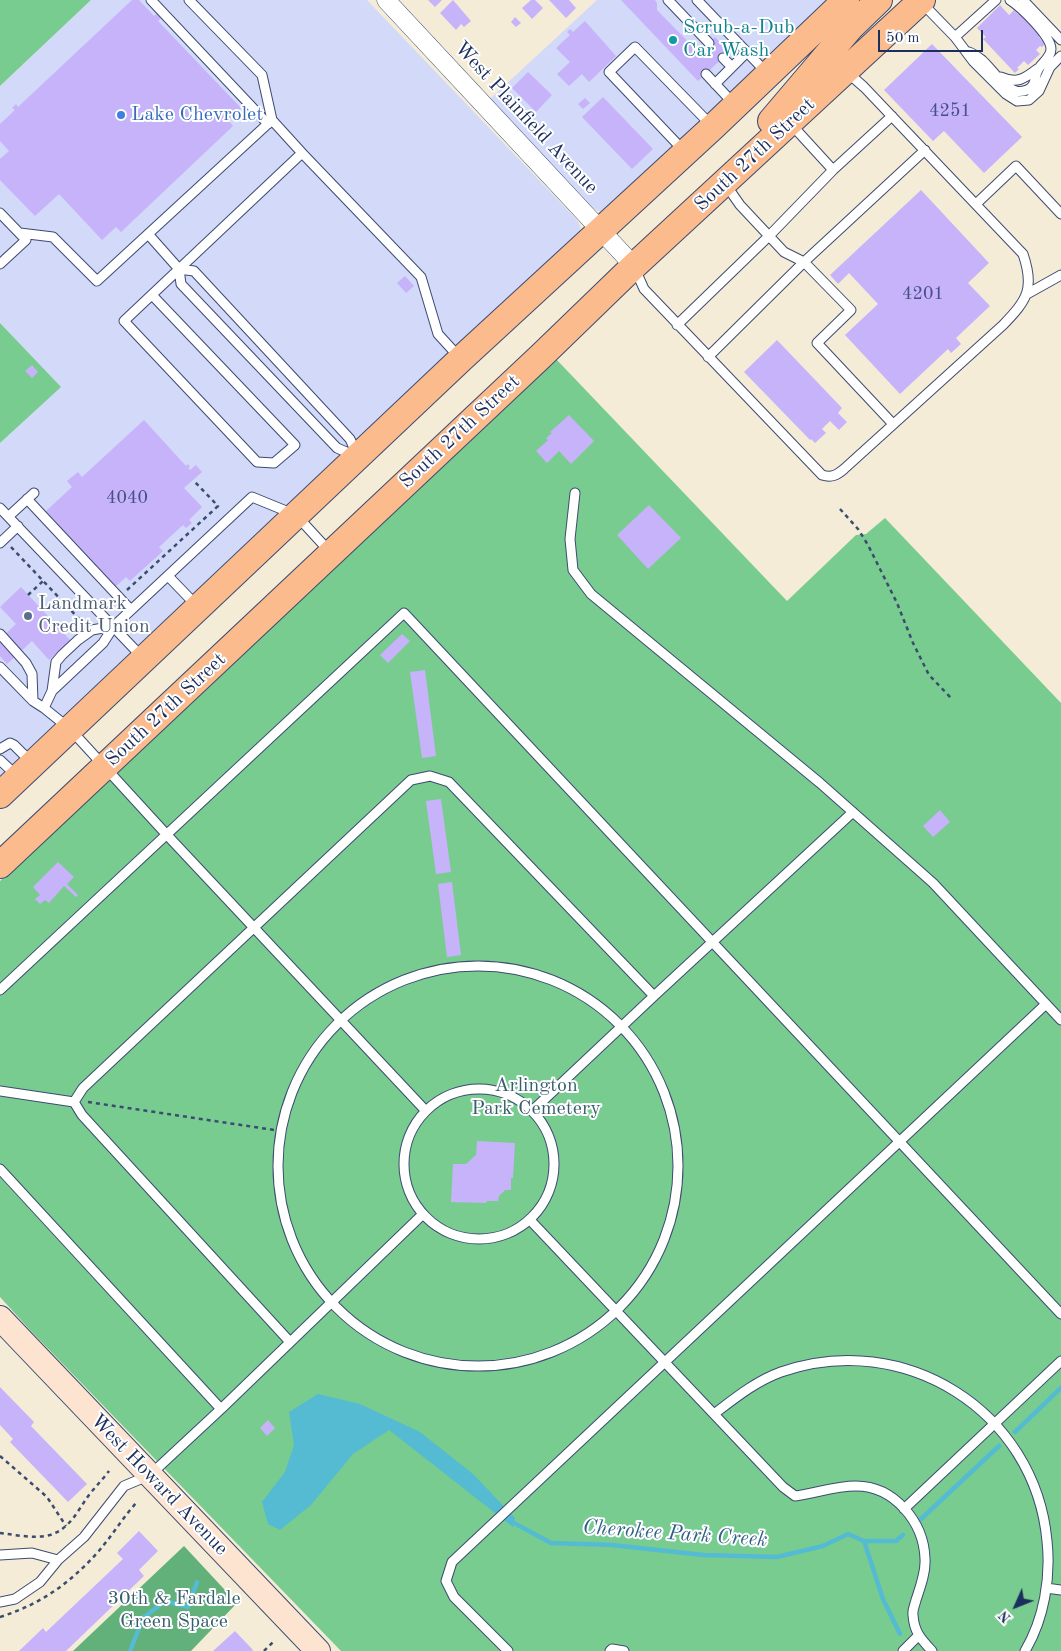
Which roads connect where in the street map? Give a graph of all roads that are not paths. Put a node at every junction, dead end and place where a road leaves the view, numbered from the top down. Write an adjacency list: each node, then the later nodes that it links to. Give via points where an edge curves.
1 (151, 0): 26 (lane)
2 (189, 0): 26 (lane, via 262,75)
3 (386, 0): 37 (street, West Plainfield Avenue)
4 (668, 0): 14 (lane)
5 (697, 0): 16 (lane)
6 (846, 0): 22 (main road)
7 (879, 0): 33 (main road, via 844,34)
8 (996, 0): 12 (lane)
9 (1010, 0): 15 (lane, via 1043,32 1051,49 1048,58 1018,81 1007,80)
10 (1023, 0): 13 (lane)
11 (921, 1): 12 (lane); 20 (main road, South 27th Street)
12 (955, 37): 15 (lane)
13 (1061, 40)
14 (709, 43)
15 (963, 48): 17 (lane, via 1017,102 1029,100 1039,90 1050,67)
16 (747, 52): 19 (lane); 22 (lane)
17 (1061, 56)
18 (723, 58): 19 (lane)
19 (732, 67): 23 (lane)
20 (846, 71): 25 (lane); 27 (main road, South 27th Street)
21 (706, 74): 23 (lane)
22 (768, 74): 24 (main road)
23 (714, 84): 24 (lane)
24 (736, 105): 28 (main road)
25 (892, 116): 29 (lane); 32 (lane)
26 (270, 122): 31 (lane); 39 (lane)
27 (790, 123): 32 (lane); 33 (main road, South 27th Street)
28 (713, 127): 30 (main road); 30 (lane, via 636,47 609,72)
29 (925, 150): 34 (lane); 41 (lane)
30 (685, 152): 37 (main road)
31 (302, 154): 44 (lane); 50 (lane, via 421,277 438,334)
32 (833, 170): 40 (lane)
33 (717, 189): 40 (lane, via 740,205); 43 (main road, South 27th Street)
34 (976, 204): 36 (lane, via 1016,166); 46 (lane, via 1023,254 1030,277)
35 (0, 213): 38 (lane)
36 (1061, 214)
37 (602, 230): 43 (street, West Plainfield Avenue); 50 (main road)
38 (20, 233): 39 (lane, via 53,237 97,282); 42 (lane, via 26,240)
39 (148, 234): 44 (lane)
40 (769, 236): 41 (lane, via 784,252); 48 (lane)
41 (804, 262): 49 (lane); 51 (lane, via 851,310 816,343)
42 (0, 264)
43 (634, 266): 48 (lane, via 644,289); 59 (main road, South 27th Street)
44 (179, 269): 47 (lane); 52 (lane, via 194,271 350,438); 52 (lane, via 180,284 337,448)
45 (1061, 275): 46 (lane)
46 (1027, 294): 51 (lane, via 1003,325)
47 (152, 295): 47 (lane, via 124,321 257,462 274,463 295,445)
48 (678, 325): 49 (lane)
49 (708, 357): 51 (lane, via 822,475 837,475)
50 (461, 359): 52 (main road)
51 (894, 424)
52 (358, 457): 55 (main road)
53 (575, 493): 75 (lane, via 570,538 573,570 590,594)
54 (0, 508): 56 (lane)
55 (296, 515): 59 (lane); 60 (lane, via 252,497); 61 (main road)
56 (9, 516): 57 (lane); 62 (lane, via 30,496)
57 (18, 526): 58 (lane); 63 (lane)
58 (0, 542)
59 (332, 554): 73 (main road, South 27th Street)
60 (168, 576): 61 (lane); 62 (lane)
61 (198, 608): 65 (main road)
62 (131, 610): 63 (lane)
63 (114, 626): 65 (lane); 67 (lane, via 103,643); 67 (lane, via 92,630 62,655 56,662)
64 (0, 634): 68 (lane, via 32,674)
65 (144, 660): 70 (main road)
66 (0, 667): 68 (lane)
67 (52, 691): 69 (lane)
68 (33, 701): 69 (lane)
69 (44, 708): 70 (lane)
70 (70, 729): 73 (lane); 74 (main road)
71 (0, 749): 74 (lane, via 14,744)
72 (0, 760): 74 (lane)
73 (105, 768): 76 (lane); 77 (main road, South 27th Street)
74 (17, 779)
75 (853, 812): 79 (lane); 82 (lane, via 933,883)
76 (167, 835): 78 (lane); 79 (lane, via 404,613); 80 (lane)
77 (0, 866)
78 (255, 927): 81 (lane, via 411,780 430,776 449,782); 83 (lane); 87 (lane, via 83,1088)
79 (712, 942): 81 (lane); 90 (lane)
80 (0, 990)
81 (654, 996): 85 (lane)
82 (1046, 1004): 84 (lane); 90 (lane)
83 (341, 1019): 85 (lane, via 372,995 407,978 445,968 484,966 523,971 561,984 595,1004); 88 (lane); 94 (lane, via 315,1049 295,1083 282,1120 277,1159 280,1198 290,1236 307,1271)
84 (1061, 1020)
85 (622, 1027): 89 (lane); 95 (lane, via 648,1061 665,1096 675,1134 678,1172 673,1211 661,1248 642,1282)
86 (0, 1091): 87 (lane)
87 (74, 1102): 98 (lane, via 88,1122)
88 (426, 1110): 89 (lane, via 445,1097 467,1090 491,1090 513,1097); 92 (lane, via 412,1129 404,1150 404,1174 410,1195)
89 (532, 1111): 93 (lane, via 552,1146 554,1166 551,1186)
90 (899, 1142): 96 (lane); 100 (lane)
91 (0, 1169): 101 (lane)
92 (422, 1215): 93 (lane, via 438,1228 475,1240 495,1238); 94 (lane)
93 (530, 1220): 95 (lane)
94 (331, 1302): 95 (lane, via 361,1329 396,1348 433,1361 472,1366 512,1364 550,1353 585,1336); 98 (lane)
95 (616, 1311): 100 (lane)
96 (1061, 1314)
97 (0, 1318): 104 (street, West Howard Avenue)
98 (290, 1342): 101 (lane)
99 (1061, 1361): 103 (lane)
100 (665, 1362): 102 (lane); 113 (lane, via 452,1562 446,1581 454,1597)
101 (221, 1409): 104 (lane)
102 (714, 1414): 103 (lane, via 746,1389 780,1372 819,1362 855,1360 896,1365 936,1379 968,1399); 105 (lane, via 795,1496 858,1486 878,1491 898,1501)
103 (995, 1423): 105 (lane); 108 (lane, via 1020,1456 1035,1487 1046,1524 1049,1556)
104 (150, 1475): 107 (lane, via 124,1486 84,1537); 112 (street, West Howard Avenue)
105 (904, 1508): 111 (lane, via 921,1535 925,1560 912,1613)
106 (0, 1555): 107 (lane, via 32,1553)
107 (58, 1560): 110 (lane, via 40,1582 16,1600)
108 (1046, 1588): 109 (lane); 118 (lane, via 1040,1616)
109 (1061, 1590)
110 (0, 1602)
111 (918, 1636): 116 (lane); 117 (lane)
112 (318, 1651)
113 (508, 1651)
114 (610, 1651): 115 (lane)
115 (624, 1651)
116 (903, 1651)
117 (932, 1651)
118 (1025, 1651)

